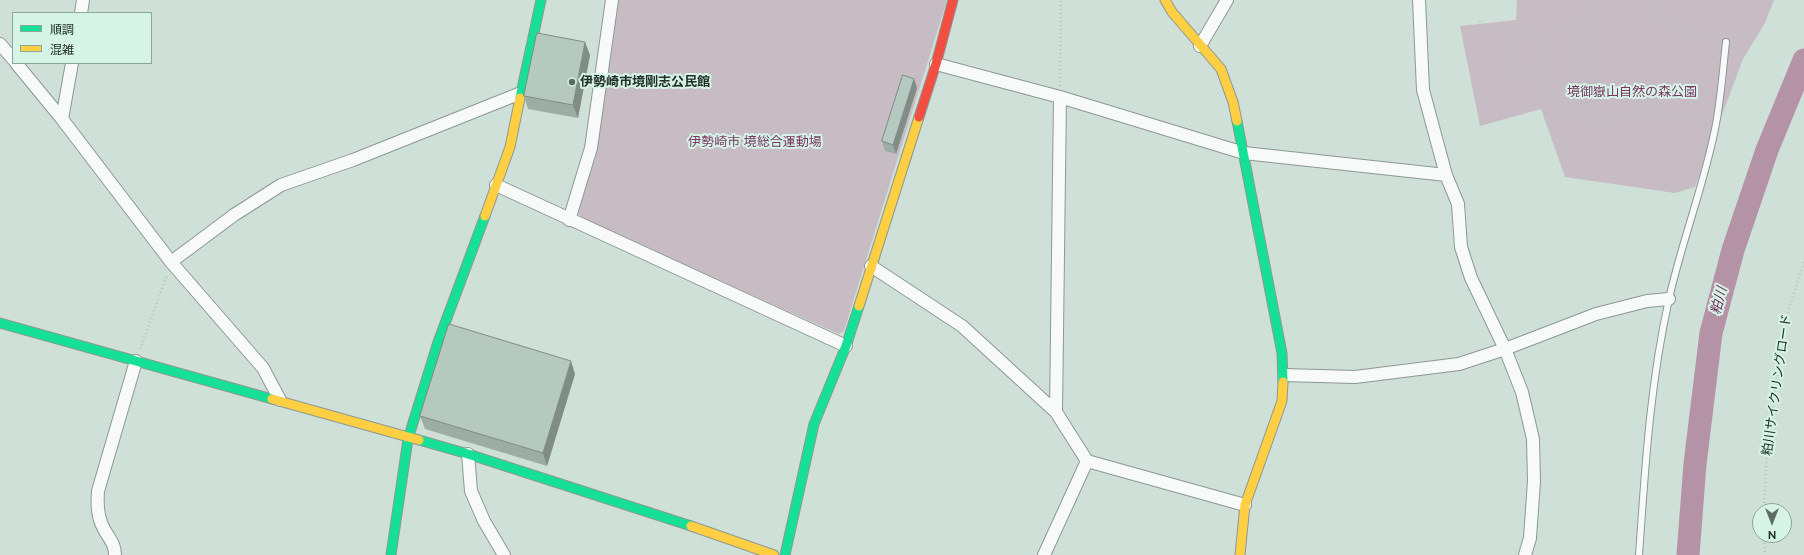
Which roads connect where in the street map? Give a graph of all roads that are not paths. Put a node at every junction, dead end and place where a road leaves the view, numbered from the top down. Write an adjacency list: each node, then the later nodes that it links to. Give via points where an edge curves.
1 (83, 0): 8 (street)
2 (541, 0): 16 (street)
3 (612, 0): 22 (street, via 590,148)
4 (953, 0): 15 (street)
5 (1165, 0): 11 (street)
6 (1227, 0): 11 (street)
7 (1419, 0): 20 (street, via 1423,90)
8 (81, 12)
9 (1726, 42): 25 (lane, via 1716,123)
10 (0, 44): 12 (street)
11 (1200, 46): 19 (street, via 1220,69 1232,102)
12 (12, 58)
13 (17, 64): 18 (street)
14 (72, 64): 18 (street)
15 (936, 64): 17 (street); 24 (street)
16 (521, 93): 21 (street, via 510,147); 23 (street, via 353,160 281,185 234,215)
17 (1060, 97): 19 (street); 32 (street)
18 (62, 119): 23 (street)
19 (1244, 153): 20 (street); 30 (street)
20 (1446, 175): 28 (street, via 1458,204 1461,247 1471,278)
21 (496, 185): 22 (street); 33 (street, via 438,342)
22 (569, 220): 27 (street)
23 (171, 262): 31 (street, via 263,368)
24 (871, 266): 27 (street); 32 (street, via 962,326)
25 (1669, 299): 28 (street, via 1647,301 1596,314); 45 (lane, via 1652,393)
26 (0, 323): 29 (street)
27 (846, 346): 41 (street, via 814,424)
28 (1505, 349): 30 (street, via 1459,364 1355,377); 44 (street, via 1522,392 1533,439 1534,481 1530,538)
29 (136, 361): 31 (street); 37 (street, via 98,491 100,519 115,547)
30 (1284, 375): 36 (street, via 1282,401)
31 (280, 400): 33 (street)
32 (1056, 412): 35 (street)
33 (408, 439): 34 (street); 38 (street)
34 (468, 454): 39 (street, via 471,491 484,521); 40 (street)
35 (1087, 461): 36 (street); 42 (street)
36 (1245, 505): 43 (street)
37 (115, 555)
38 (391, 555)
39 (504, 555)
40 (774, 555)
41 (785, 555)
42 (1044, 555)
43 (1240, 555)
44 (1525, 555)
45 (1639, 555)

